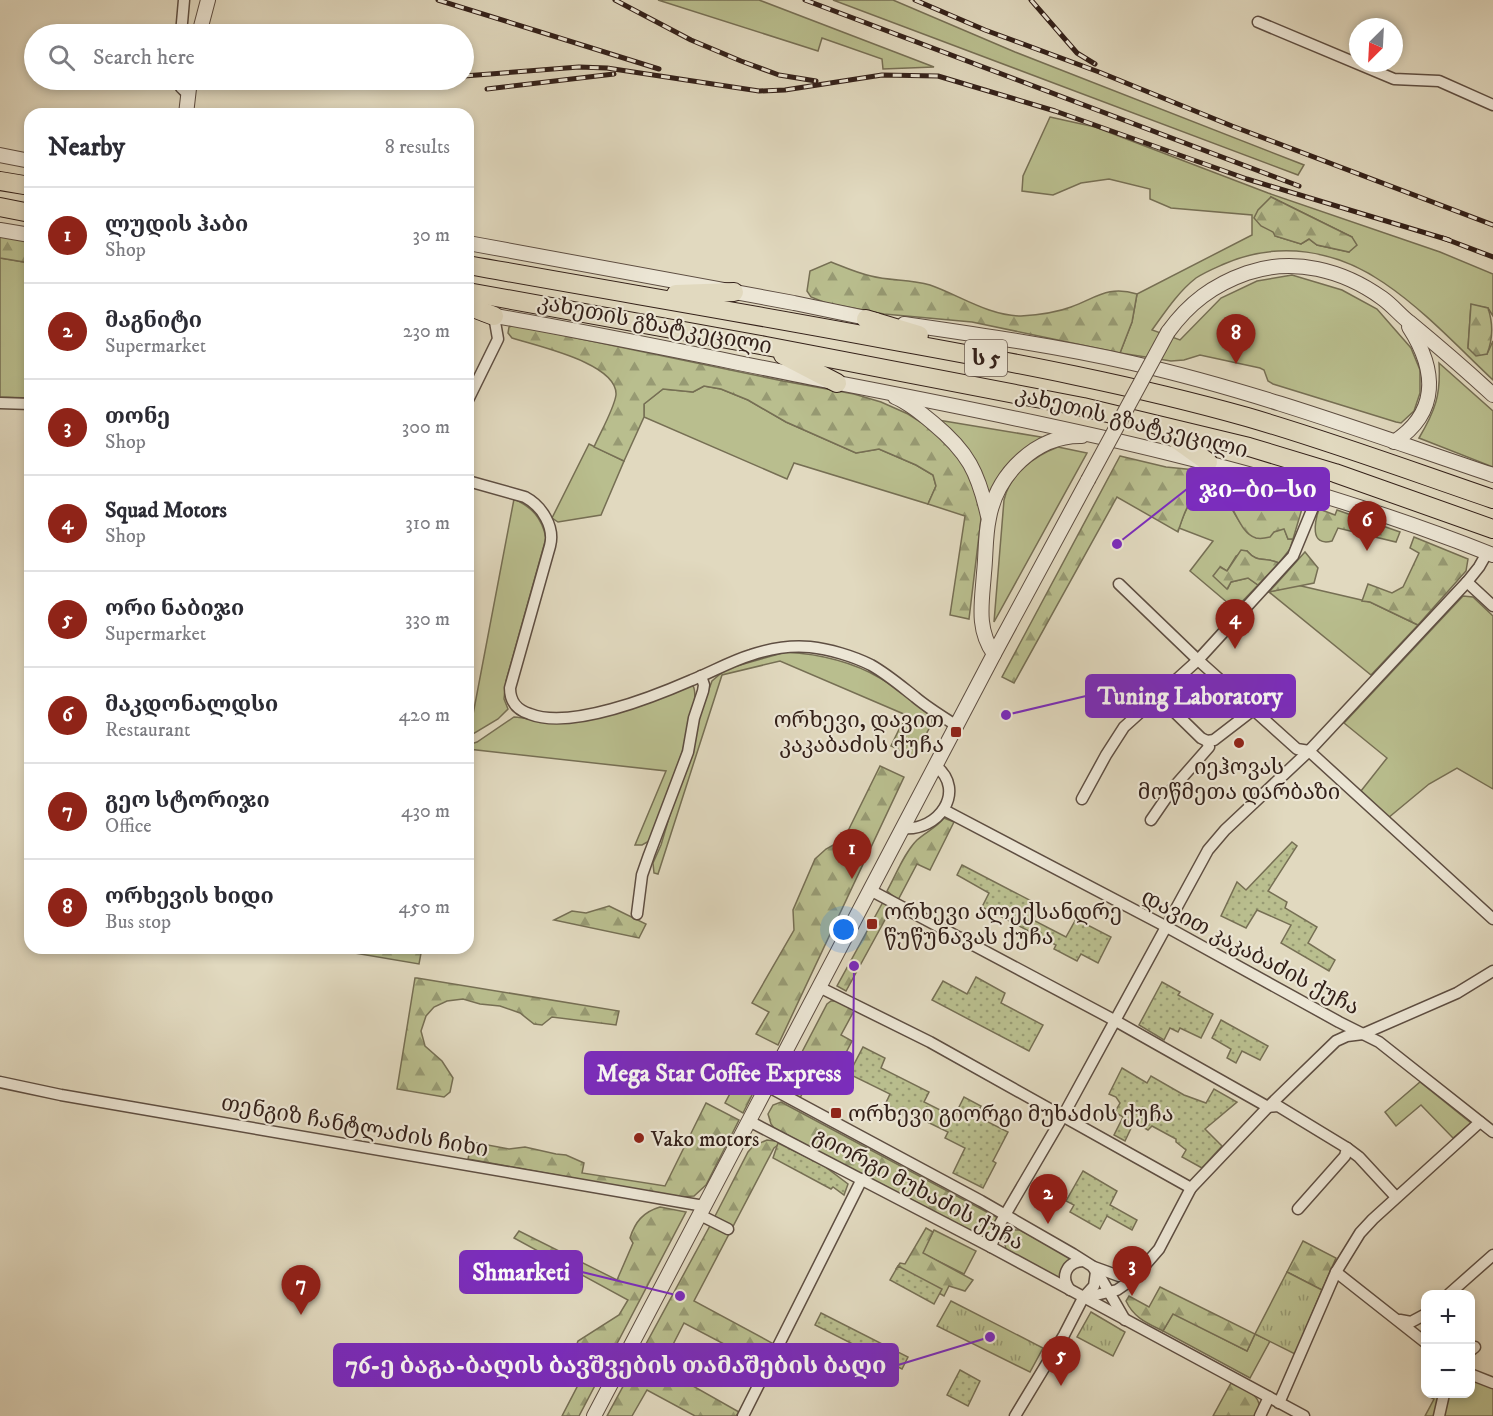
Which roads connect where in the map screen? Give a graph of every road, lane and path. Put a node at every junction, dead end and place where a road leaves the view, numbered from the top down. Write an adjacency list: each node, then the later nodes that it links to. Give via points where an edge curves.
1 (184, 0): 4 (street)
2 (208, 0): 5 (street)
3 (1258, 22): 7 (street, via 1394,79 1439,81)
4 (182, 24)
5 (202, 24)
6 (189, 90): 8 (street)
7 (1493, 105)
8 (187, 108)
9 (0, 155): 10 (street)
10 (24, 159)
11 (0, 181): 12 (highway)
12 (24, 185)
13 (0, 207): 14 (highway)
14 (24, 212)
15 (0, 230): 16 (street)
16 (24, 234)
17 (474, 244): 19 (street, კახეთის გზატკეცილი)
18 (474, 266): 21 (highway, კახეთის გზატკეცილი / ს 5)
19 (734, 292): 21 (highway); 26 (street, კახეთის გზატკეცილი)
20 (474, 293): 27 (highway, კახეთის გზატკეცილი / ს 5)
21 (635, 295): 28 (highway, კახეთის გზატკეცილი / ს 5)
22 (474, 308): 24 (highway)
23 (474, 313): 24 (street, კახეთის გზატკეცილი)
24 (494, 316): 29 (street, კახეთის გზატკეცილი); 30 (street, via 498,339)
25 (1404, 318): 32 (street); 37 (street, via 1426,358 1428,398 1421,417); 49 (street, bridge, via 1383,298 1356,283 1304,266 1256,270 1227,280 1186,309 1168,332)
26 (866, 319): 28 (highway); 37 (street, კახეთის გზატკეცილი, via 1014,340 1133,363 1290,406)
27 (765, 346): 29 (highway); 35 (highway, კახეთის გზატკეცილი / ს 5, via 996,389)
28 (992, 359): 42 (highway, კახეთის გზატკეცილი / ს 5, via 1246,417)
29 (837, 383): 31 (street, კახეთის გზატკეცილი)
30 (474, 388)
31 (873, 389): 36 (street, კახეთის გზატკეცილი); 43 (street, via 904,401 926,416 963,451 979,481)
32 (1493, 395)
33 (0, 403): 34 (street)
34 (24, 404)
35 (1155, 424): 38 (highway); 44 (highway, კახეთის გზატკეცილი / ს 5, via 1335,473)
36 (1103, 437): 38 (street, კახეთის გზატკეცილი); 43 (street, via 1065,437 1027,455 1002,482)
37 (1394, 442): 39 (street, კახეთის გზატკეცილი)
38 (1208, 462): 41 (street, კახეთის გზატკეცილი)
39 (1493, 476)
40 (474, 484): 51 (street, via 532,501 543,513 552,539 510,688 518,708 549,720 575,718)
41 (1319, 493): 45 (street, კახეთის გზატკეცილი); 50 (street, via 1293,556)
42 (1493, 499)
43 (988, 518): 49 (street, via 981,625)
44 (1493, 529)
45 (1490, 554): 46 (street)
46 (1467, 582): 48 (street); 56 (street)
47 (1119, 584): 50 (street)
48 (1493, 606)
49 (994, 654): 54 (street)
50 (1198, 660): 52 (street); 53 (street)
51 (701, 676): 54 (street, via 751,655 793,646 810,647 871,666); 63 (street, via 703,692 688,752 642,875)
52 (1156, 695): 55 (street); 58 (street, via 1124,727)
53 (1253, 710): 55 (street, via 1214,740); 56 (street, via 1297,749)
54 (957, 726): 57 (street)
55 (1207, 741): 60 (street, via 1209,747)
56 (1309, 751): 64 (street); 65 (street, via 1217,839)
57 (936, 765): 59 (street, via 948,785); 61 (street)
58 (1082, 799)
59 (944, 810): 61 (street, via 926,825); 65 (street, დავით კაკაბაძის ქუჩა)
60 (1151, 820)
61 (903, 828): 62 (street)
62 (870, 890): 67 (street); 68 (street)
63 (637, 914)
64 (1493, 919)
65 (1165, 926): 68 (street); 69 (street, დავით კაკაბაძის ქუჩა)
66 (1493, 971): 69 (street, via 1456,993)
67 (819, 987): 71 (street); 73 (street, via 930,1042)
68 (1114, 1020): 72 (street); 73 (street)
69 (1363, 1034): 72 (street, via 1336,1041); 75 (street, დავით კაკაბაძის ქუჩა, via 1379,1041)
70 (0, 1082): 82 (street, თენგიზ ჩანტლაძის ჩიხი)
71 (767, 1086): 74 (street); 83 (street, გიორგი მუხაძის ქუჩა)
72 (1268, 1107): 77 (street, via 1278,1106); 79 (street)
73 (1063, 1116): 79 (street); 83 (street)
74 (749, 1121): 78 (street, გიორგი მუხაძის ქუჩა); 82 (street)
75 (1480, 1122): 76 (street, დავით კაკაბაძის ქუჩა); 80 (street)
76 (1493, 1132)
77 (1347, 1148): 80 (street); 81 (street, via 1345,1156)
78 (862, 1179): 85 (street, გიორგი მუხაძის ქუჩა); 103 (street)
79 (1191, 1188): 88 (street, via 1159,1249)
80 (1396, 1197): 89 (street, via 1360,1233)
81 (1298, 1209)
82 (702, 1211): 84 (street, თენგიზ ჩანტლაძის ჩიხი); 102 (street)
83 (1005, 1215): 85 (street); 87 (street, გიორგი მუხაძის ქუჩა)
84 (728, 1229)
85 (991, 1247): 91 (street, გიორგი მუხაძის ქუჩა)
86 (1493, 1255): 90 (street)
87 (1090, 1266): 88 (street, via 1119,1276); 91 (street, via 1072,1263 1065,1282); 92 (street); 93 (street, via 1094,1286)
88 (1139, 1272): 92 (street, via 1125,1286)
89 (1336, 1272): 95 (street); 101 (street)
90 (1454, 1290)
91 (1071, 1291): 93 (street, გიორგი მუხაძის ქუჩა)
92 (1110, 1293): 93 (street); 96 (street)
93 (1083, 1298): 96 (street, გიორგი მუხაძის ქუჩა); 104 (street)
94 (1421, 1316): 95 (street, via 1411,1322)
95 (1397, 1319): 97 (street)
96 (1125, 1320): 101 (street, გიორგი მუხაძის ქუჩა)
97 (1421, 1340)
98 (1475, 1376): 99 (street)
99 (1493, 1383)
100 (1443, 1398): 107 (street)
101 (1274, 1400): 105 (street); 106 (street, გიორგი მუხაძის ქუჩა)
102 (594, 1416)
103 (743, 1416)
104 (1015, 1416)
105 (1260, 1416)
106 (1304, 1416)
107 (1439, 1416)

